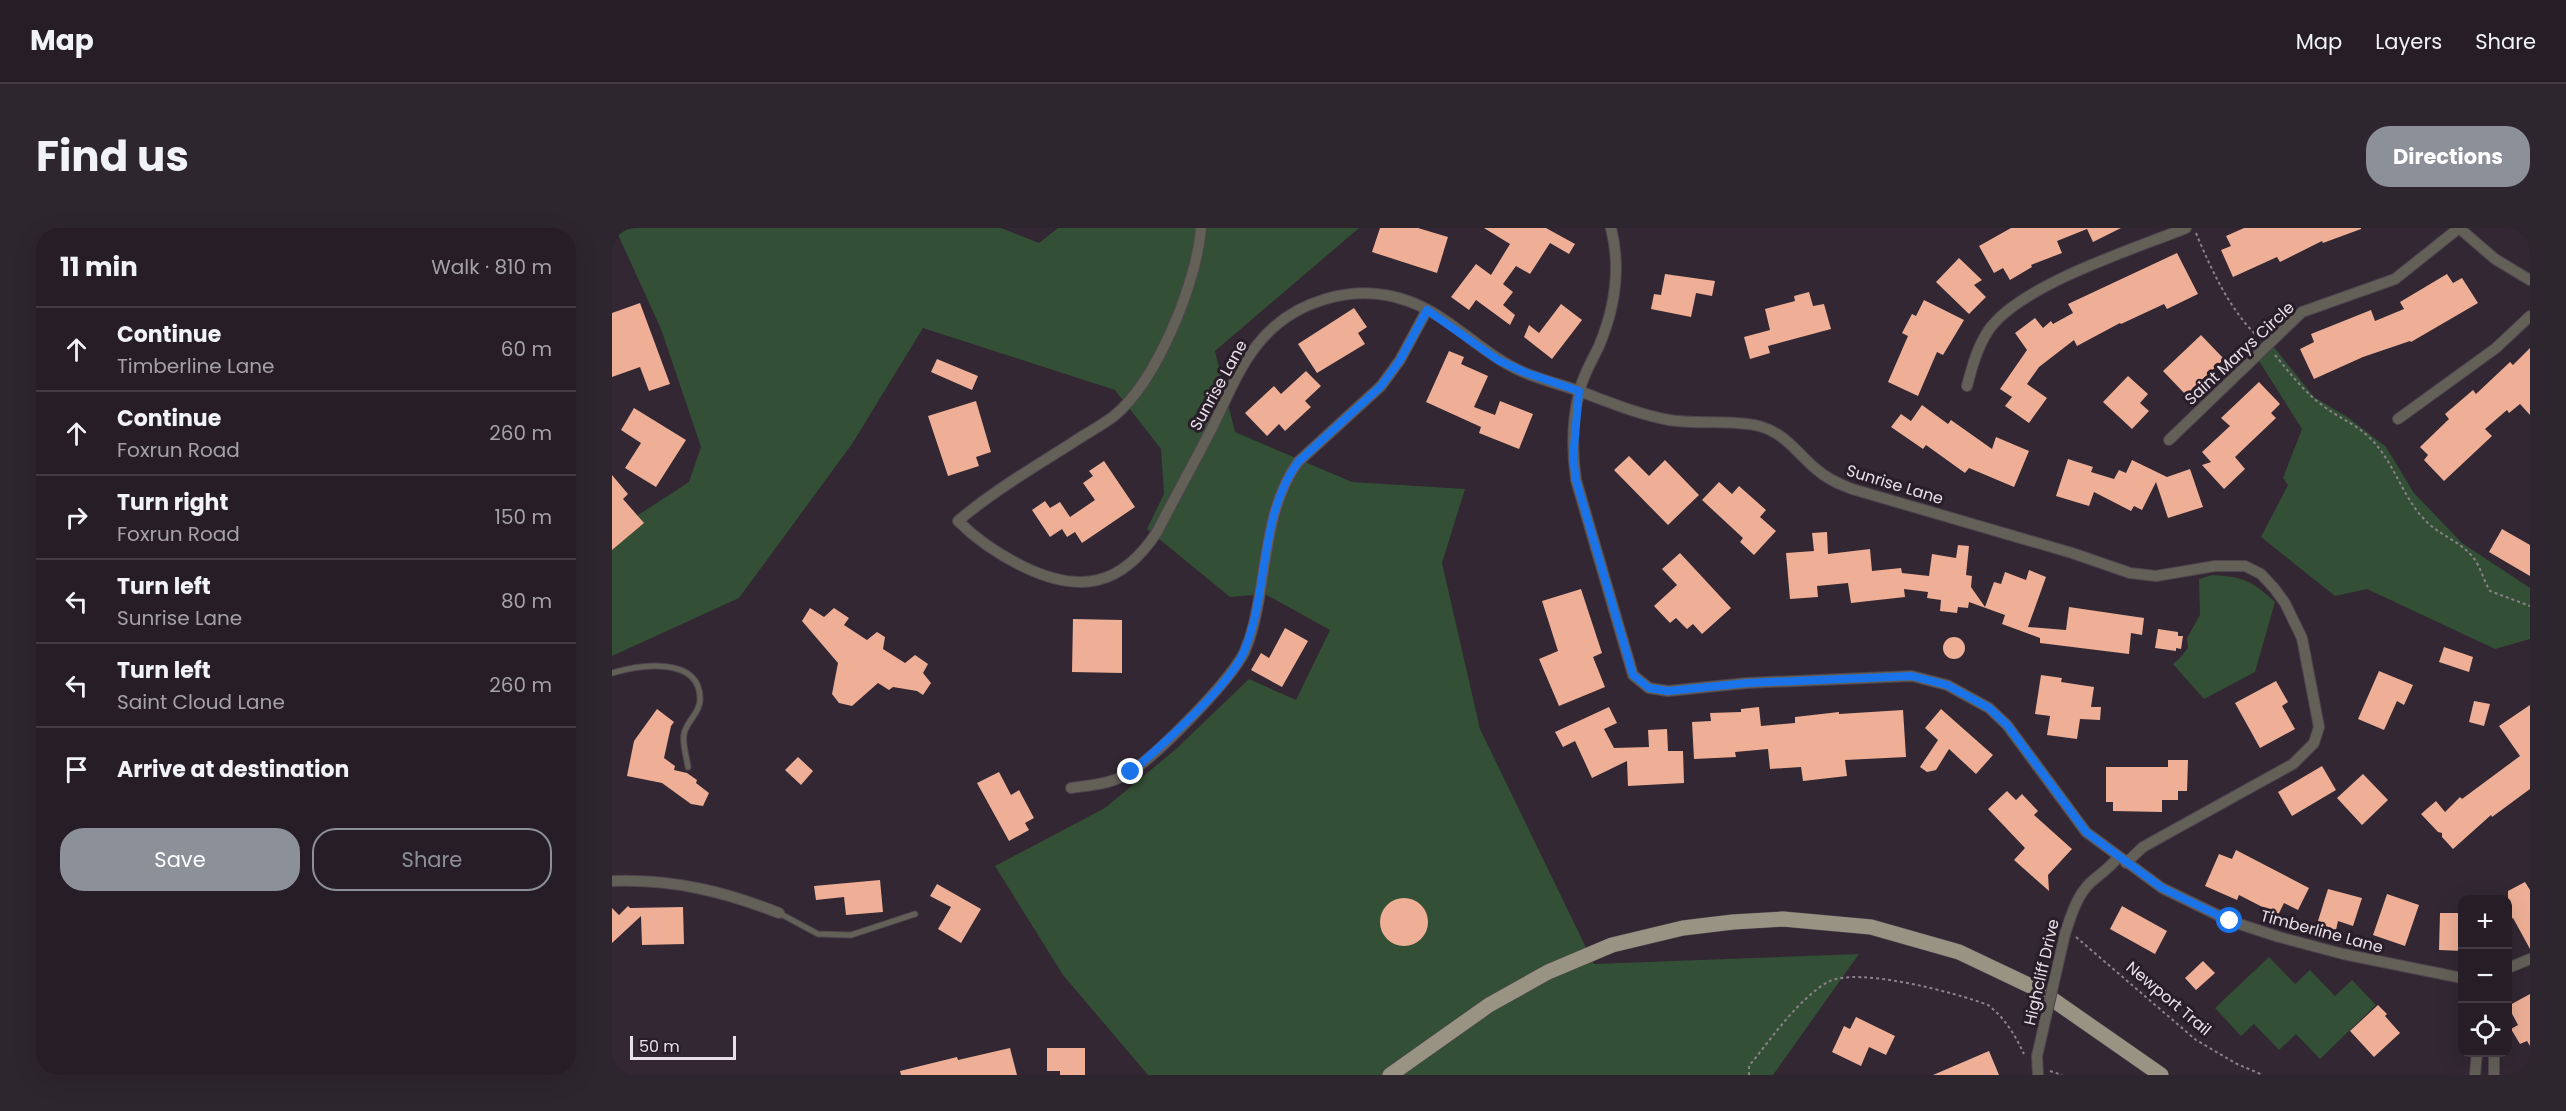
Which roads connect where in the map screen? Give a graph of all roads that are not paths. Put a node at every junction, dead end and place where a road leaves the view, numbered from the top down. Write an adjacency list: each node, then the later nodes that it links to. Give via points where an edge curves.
1 (1201, 228): 6 (street, Sunrise Lane, via 1191,282 1135,396 1113,416 984,499 958,521 975,537 1009,559 1064,582 1107,578 1138,558 1148,545 1244,364 1271,330 1312,305 1346,293 1384,294)
2 (1611, 228): 9 (street, Timberline Lane, via 1616,257 1614,298 1606,329)
3 (2186, 228): 8 (street, via 2026,297 1989,330)
4 (2459, 228): 5 (street, via 2495,259); 11 (street, Saint Marys Circle, via 2395,279 2302,312)
5 (2530, 280)
6 (1427, 310): 9 (street, Sunrise Lane, via 1498,360); 14 (street, via 1381,386 1288,475 1275,513 1254,624 1244,652 1228,677 1131,772 1107,782)
7 (2530, 316): 10 (street, via 2496,348)
8 (1967, 386)
9 (1579, 391): 15 (street, Timberline Lane, via 1573,458 1576,480 1633,675 1649,688 1668,691 1747,683 1912,676 1947,685 1989,708 2007,725 2075,820); 15 (street, Sunrise Lane, via 1626,410 1671,420 1761,426 1782,436 1832,481 1852,489 2130,573 2156,576 2230,565 2245,566 2261,574 2285,603 2302,638 2319,727 2314,743 2293,764)
10 (2398, 419)
11 (2169, 440)
12 (612, 674): 13 (lane, via 628,668 663,666 676,668 693,679 700,702 684,735)
13 (688, 767)
14 (1071, 788)
15 (2122, 860): 21 (street, Timberline Lane, via 2162,888 2230,921 2343,954); 24 (street, Highcliff Drive, bridge, via 2089,884 2071,911)
16 (612, 881): 17 (street, via 640,880 702,888)
17 (779, 913): 18 (lane, via 818,934 850,935)
18 (915, 914)
19 (2530, 959): 20 (street)
20 (2512, 966)
21 (2458, 977)
22 (2477, 1057): 27 (street)
23 (2494, 1057): 28 (street)
24 (2038, 1066)
25 (1390, 1075): 26 (main road, via 1489,1005 1548,972 1612,945 1683,928 1783,919 1871,927 1959,952 2039,990)
26 (2161, 1075)
27 (2475, 1075)
28 (2494, 1075)

